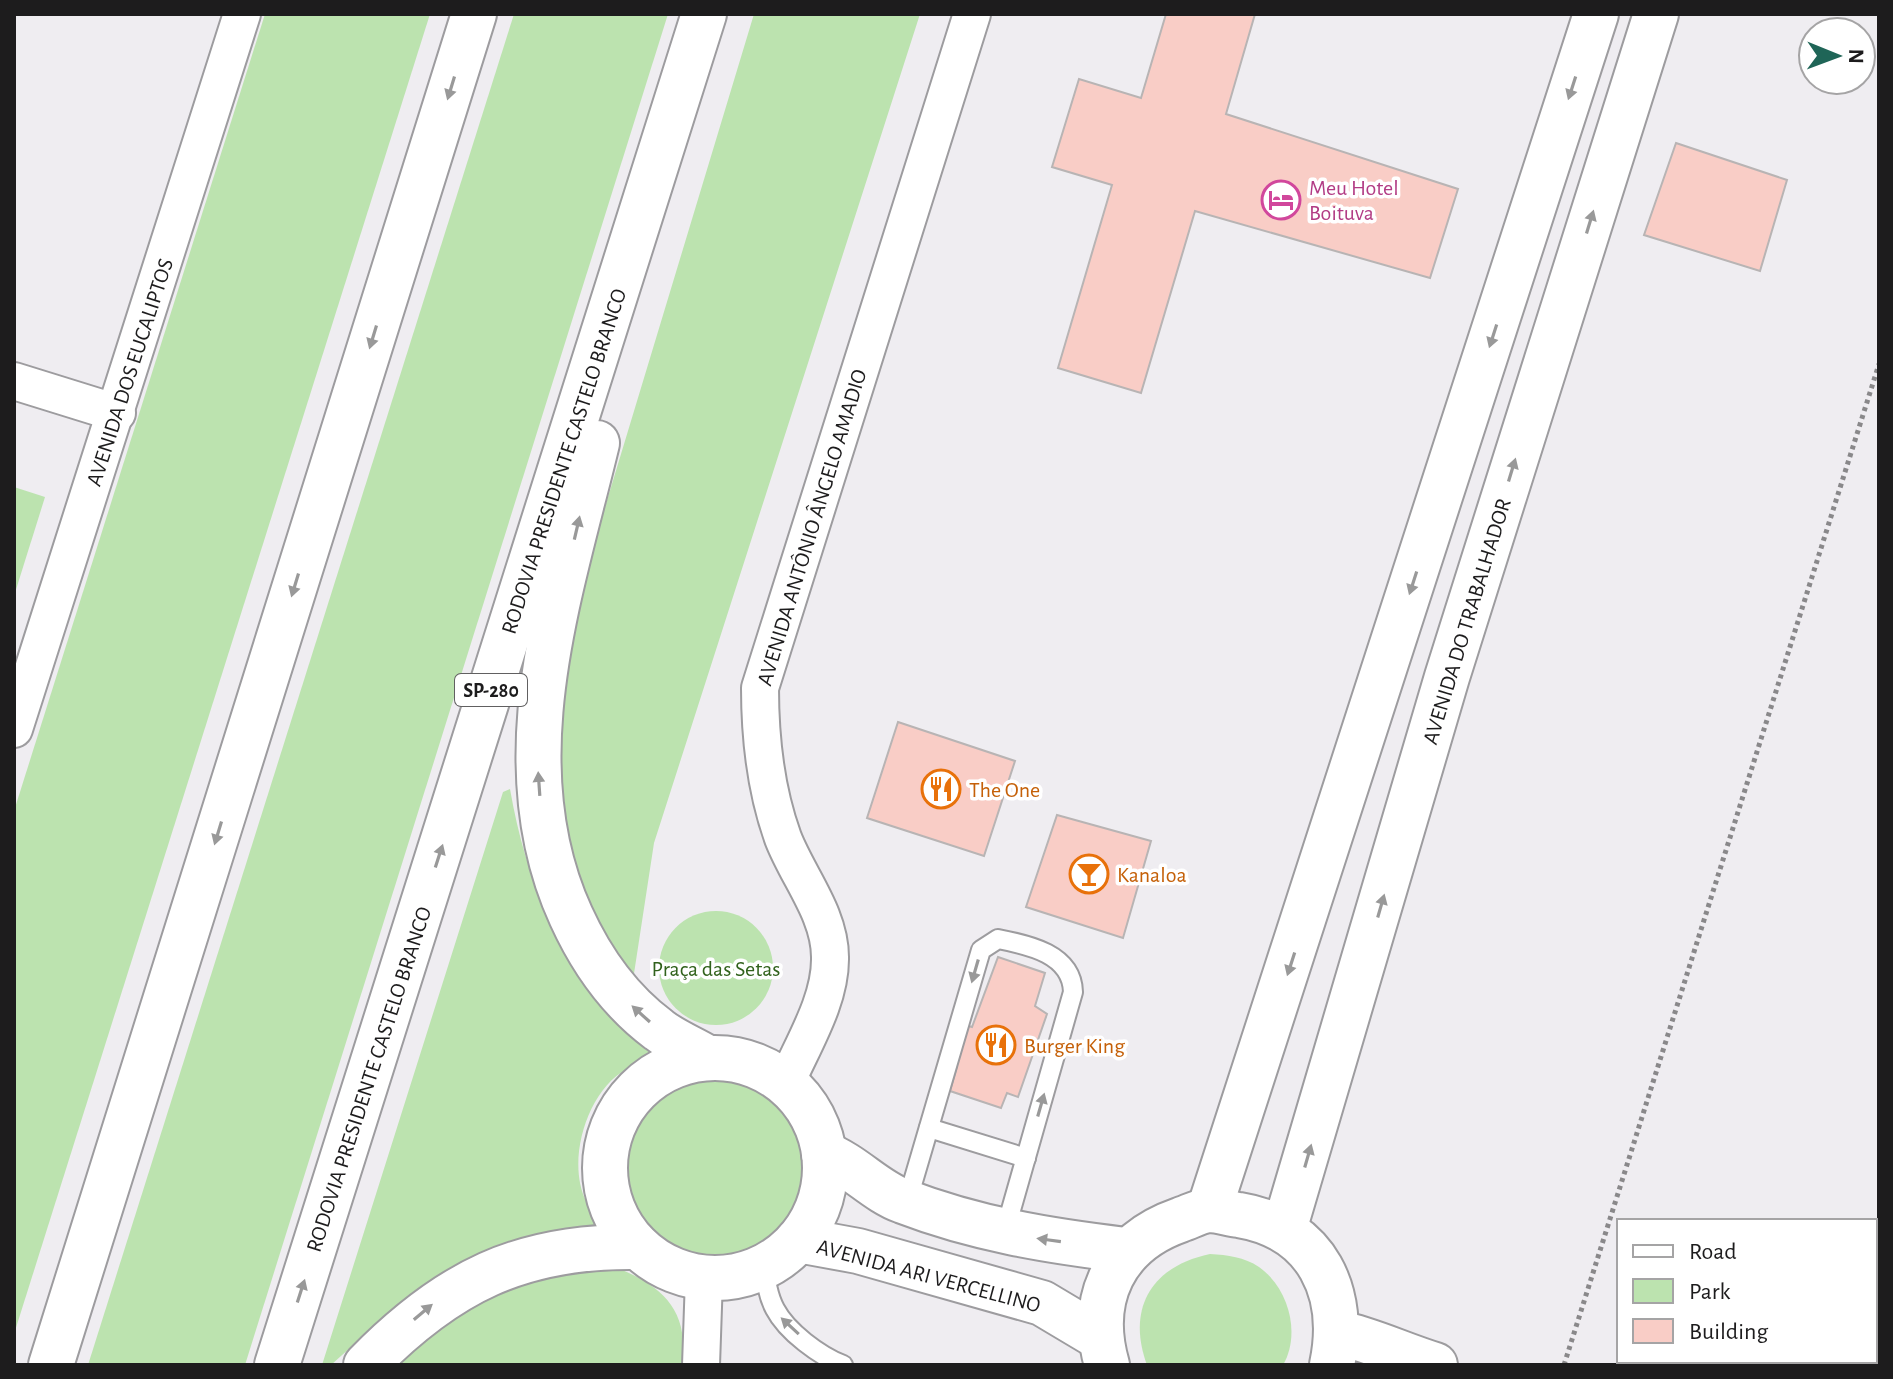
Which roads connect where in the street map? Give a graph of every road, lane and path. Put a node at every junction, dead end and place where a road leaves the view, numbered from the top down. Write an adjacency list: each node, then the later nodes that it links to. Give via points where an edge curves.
1 (242, 14): 10 (street, AVENIDA DOS EUCALIPTOS)
2 (474, 14): 28 (main road, one-way to 28)
3 (704, 14): 7 (main road, RODOVIA PRESIDENTE CASTELO BRANCO / SP-280)
4 (972, 14): 13 (street, AVENIDA ANTÔNIO ÂNGELO AMADIO, via 760,688 765,765 783,838 825,925 830,955 828,986)
5 (1596, 14): 18 (main road, one-way to 18)
6 (1656, 14): 19 (main road, AVENIDA DO TRABALHADOR, one-way to 6, via 1447,677)
7 (683, 82): 12 (main road, one-way to 7, via 659,1030 617,992 583,944 558,889 542,832 537,766 554,620); 29 (main road, RODOVIA PRESIDENTE CASTELO BRANCO / SP-280, one-way to 7)
8 (1879, 364): 34 (path)
9 (14, 381): 10 (street)
10 (117, 413): 11 (street, AVENIDA DOS EUCALIPTOS)
11 (14, 729)
12 (706, 1057): 13 (main road, via 749,1063); 22 (main road, via 675,1064 647,1079 611,1130 604,1161 607,1193 619,1223)
13 (786, 1083): 15 (main road, via 818,1127)
14 (929, 1128): 16 (lane); 16 (lane, one-way to 14, via 1073,992 1067,970 1028,945 998,939 981,950); 17 (lane)
15 (824, 1154): 17 (main road); 21 (main road, via 824,1185 815,1214)
16 (1026, 1158): 20 (lane)
17 (907, 1202): 20 (main road)
18 (1209, 1210): 19 (main road); 23 (main road, via 1163,1226)
19 (1284, 1230): 26 (main road, via 1320,1262 1334,1296)
20 (1004, 1234): 23 (main road, one-way to 20)
21 (798, 1240): 24 (main road); 27 (main road, AVENIDA ARI VERCELLINO, via 858,1251 1042,1303)
22 (638, 1247): 25 (main road, via 658,1263); 30 (main road, one-way to 22, via 435,1302 483,1277 543,1254)
23 (1126, 1250): 27 (main road, via 1104,1291)
24 (764, 1266): 25 (main road, via 730,1277); 32 (lane, one-way to 24, via 827,1359 783,1321 769,1295)
25 (704, 1278): 31 (street)
26 (1335, 1349): 33 (main road)
27 (1103, 1351)
28 (51, 1365)
29 (277, 1365)
30 (366, 1365)
31 (701, 1365)
32 (843, 1365)
33 (1435, 1365)
34 (1564, 1365)

